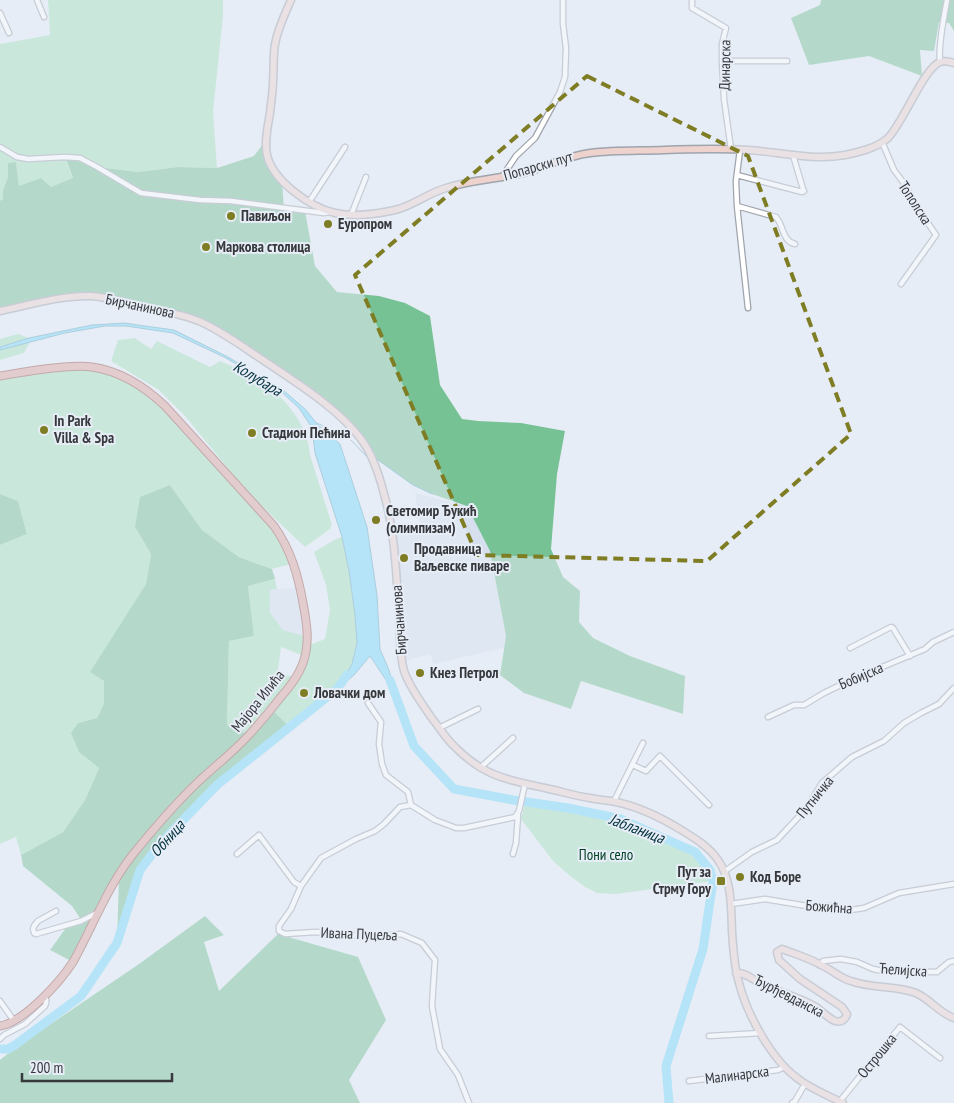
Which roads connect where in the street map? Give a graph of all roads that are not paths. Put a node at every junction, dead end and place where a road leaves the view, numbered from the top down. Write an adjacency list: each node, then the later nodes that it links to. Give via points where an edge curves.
1 (37, 0): 7 (street)
2 (291, 0): 22 (street, Попарски пут, via 275,46 266,148 277,175)
3 (563, 0): 21 (street, via 566,48 565,77 560,92 535,138 516,156)
4 (692, 0): 9 (street, Динарска, via 692,8 726,28)
5 (948, 0): 11 (street)
6 (0, 13): 8 (street)
7 (44, 17)
8 (9, 33)
9 (722, 61): 10 (street); 16 (street, Динарска)
10 (787, 62)
11 (940, 62): 12 (street); 13 (street, Попарски пут)
12 (954, 63)
13 (882, 142): 18 (street, Попарски пут, via 840,156); 27 (street, Тополска, via 894,170 936,236)
14 (0, 147): 24 (street, via 28,159 80,158 141,193)
15 (345, 147): 22 (street)
16 (731, 149): 17 (street, Попарски пут); 21 (street, Попарски пут, via 588,153)
17 (740, 150): 18 (street, Попарски пут); 19 (street)
18 (794, 155): 19 (street, via 804,192)
19 (737, 175): 23 (street)
20 (366, 177): 25 (street)
21 (502, 177): 25 (street, Попарски пут, via 444,188 402,209)
22 (309, 202): 24 (street, Попарски пут)
23 (737, 206): 26 (street, via 776,217 786,239); 28 (street)
24 (331, 212): 25 (street, Попарски пут)
25 (352, 214)
26 (796, 244)
27 (901, 284)
28 (748, 308)
29 (0, 311): 38 (street, Бирчанинова, via 88,296 197,320 221,332 305,389 342,419 364,443 381,482 392,533 403,667 413,690)
30 (0, 376): 55 (main road, Мајора Илића, via 74,366 92,367 120,375 145,389 165,406 274,526 294,563 303,602 307,646 296,678 249,735 193,786 139,847 119,874)
31 (954, 632): 33 (street, Бобијска)
32 (850, 648): 33 (street, via 890,626)
33 (910, 656): 37 (street, Бобијска, via 849,681 804,705 794,705)
34 (954, 688): 50 (street, Путничка, via 939,704 904,723 884,741 852,757 822,783 805,810 777,840)
35 (368, 702): 46 (street, via 381,722 379,744 386,775 408,792)
36 (478, 710): 38 (street)
37 (768, 717)
38 (439, 728): 42 (street, Бирчанинова)
39 (513, 738): 42 (street)
40 (643, 743): 41 (street)
41 (633, 765): 44 (street); 45 (street, via 646,771 660,756)
42 (480, 768): 43 (street, Бирчанинова)
43 (524, 784): 44 (street, Бирчанинова); 47 (street)
44 (614, 801): 50 (street, Бирчанинова, via 642,810 698,840)
45 (709, 805)
46 (411, 806): 47 (street, via 456,828 513,819); 52 (street, Ивана Пуцеља, via 400,806 375,831 321,858)
47 (518, 813): 49 (street)
48 (238, 854): 52 (street, via 259,835 294,882)
49 (513, 854)
50 (723, 868): 53 (street)
51 (954, 884): 53 (street, Божићна, via 899,892 864,908 850,910 765,900)
52 (301, 886): 72 (street, Ивана Пуцеља, via 279,926 279,931 284,934 315,932 374,937 401,934 422,943 436,960 432,1006 440,1049 458,1075)
53 (731, 904): 58 (street)
54 (56, 911): 55 (street, via 38,921 34,933)
55 (98, 914): 59 (main road, Мајора Илића, via 73,962)
56 (954, 961): 57 (street, Ћелијска, via 937,972 883,971 841,959)
57 (821, 964): 58 (street, Ђурђевданска, via 782,949 777,952 779,960 800,979 845,1011 846,1017 841,1021 834,1021 816,1007 741,972); 61 (street, Ђурђевданска, via 852,982 913,992)
58 (736, 973): 64 (street, via 742,996)
59 (44, 996): 62 (main road, Мајора Илића); 66 (street, via 45,1006 22,1027)
60 (0, 1001): 62 (street)
61 (954, 1018)
62 (14, 1021): 63 (main road, Мајора Илића)
63 (0, 1026)
64 (761, 1033): 65 (street); 68 (street)
65 (709, 1036)
66 (0, 1039)
67 (940, 1058): 71 (street, Острошка, via 900,1027)
68 (784, 1067): 69 (street, Малинарска); 70 (street)
69 (689, 1080)
70 (805, 1084): 71 (street); 73 (street)
71 (842, 1102)
72 (469, 1103)
73 (792, 1103)

